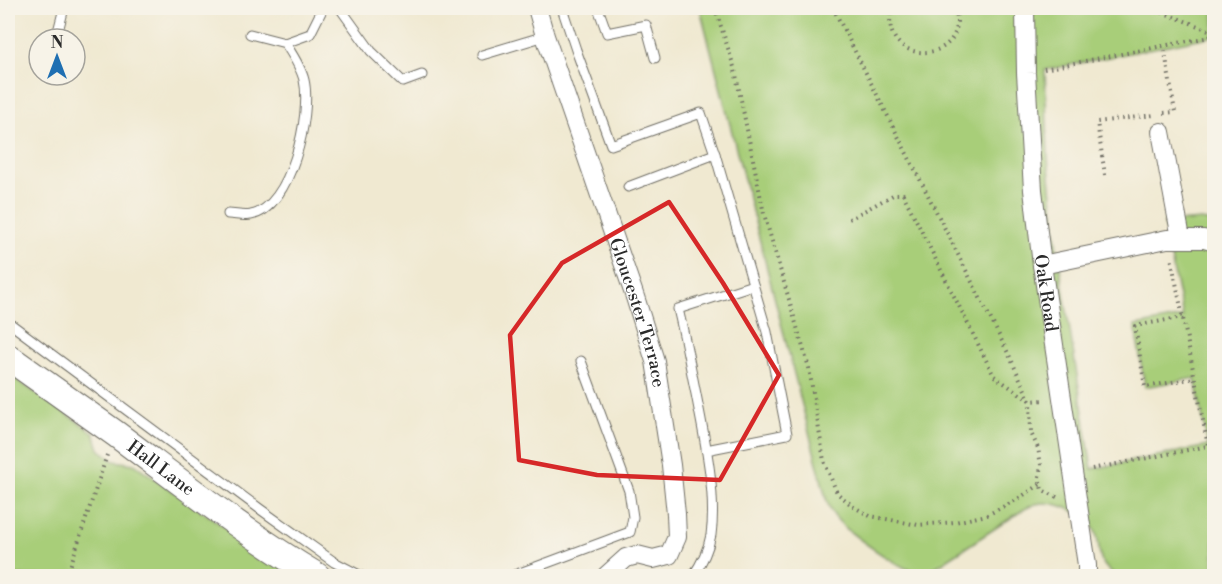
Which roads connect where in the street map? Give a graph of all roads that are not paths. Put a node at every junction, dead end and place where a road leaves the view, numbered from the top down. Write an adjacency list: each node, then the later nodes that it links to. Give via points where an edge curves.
1 (64, 8): 8 (lane)
2 (323, 8): 11 (lane, via 310,34)
3 (340, 8): 14 (lane, via 371,51 403,82)
4 (537, 8): 10 (street, Gloucester Terrace)
5 (562, 8): 16 (lane, via 611,145 701,112)
6 (598, 8): 13 (lane, via 607,33 646,25)
7 (1025, 8): 21 (street, Oak Road, via 1033,190)
8 (59, 27)
9 (250, 34): 11 (lane)
10 (545, 36): 12 (lane); 30 (street, Gloucester Terrace, via 655,361 671,465 677,537 669,555 626,558)
11 (285, 43): 18 (lane, via 304,81 304,115 294,161 283,188 269,206 251,215)
12 (482, 55)
13 (656, 58)
14 (422, 75)
15 (1161, 132): 19 (street)
16 (715, 154): 17 (lane); 22 (lane)
17 (628, 187)
18 (228, 214)
19 (1174, 238): 20 (street); 21 (street)
20 (1215, 242)
21 (1042, 265): 32 (street, Oak Road)
22 (753, 285): 26 (lane, via 678,309); 26 (lane, via 767,332 787,434)
23 (8, 322): 28 (lane, via 260,509 334,562)
24 (8, 357): 27 (street, Hall Lane, via 241,527)
25 (581, 361): 29 (lane, via 629,491 633,517 630,532)
26 (706, 450): 31 (lane, via 712,521 705,558)
27 (317, 576)
28 (362, 576)
29 (512, 576)
30 (606, 576)
31 (693, 576)
32 (1087, 576)

